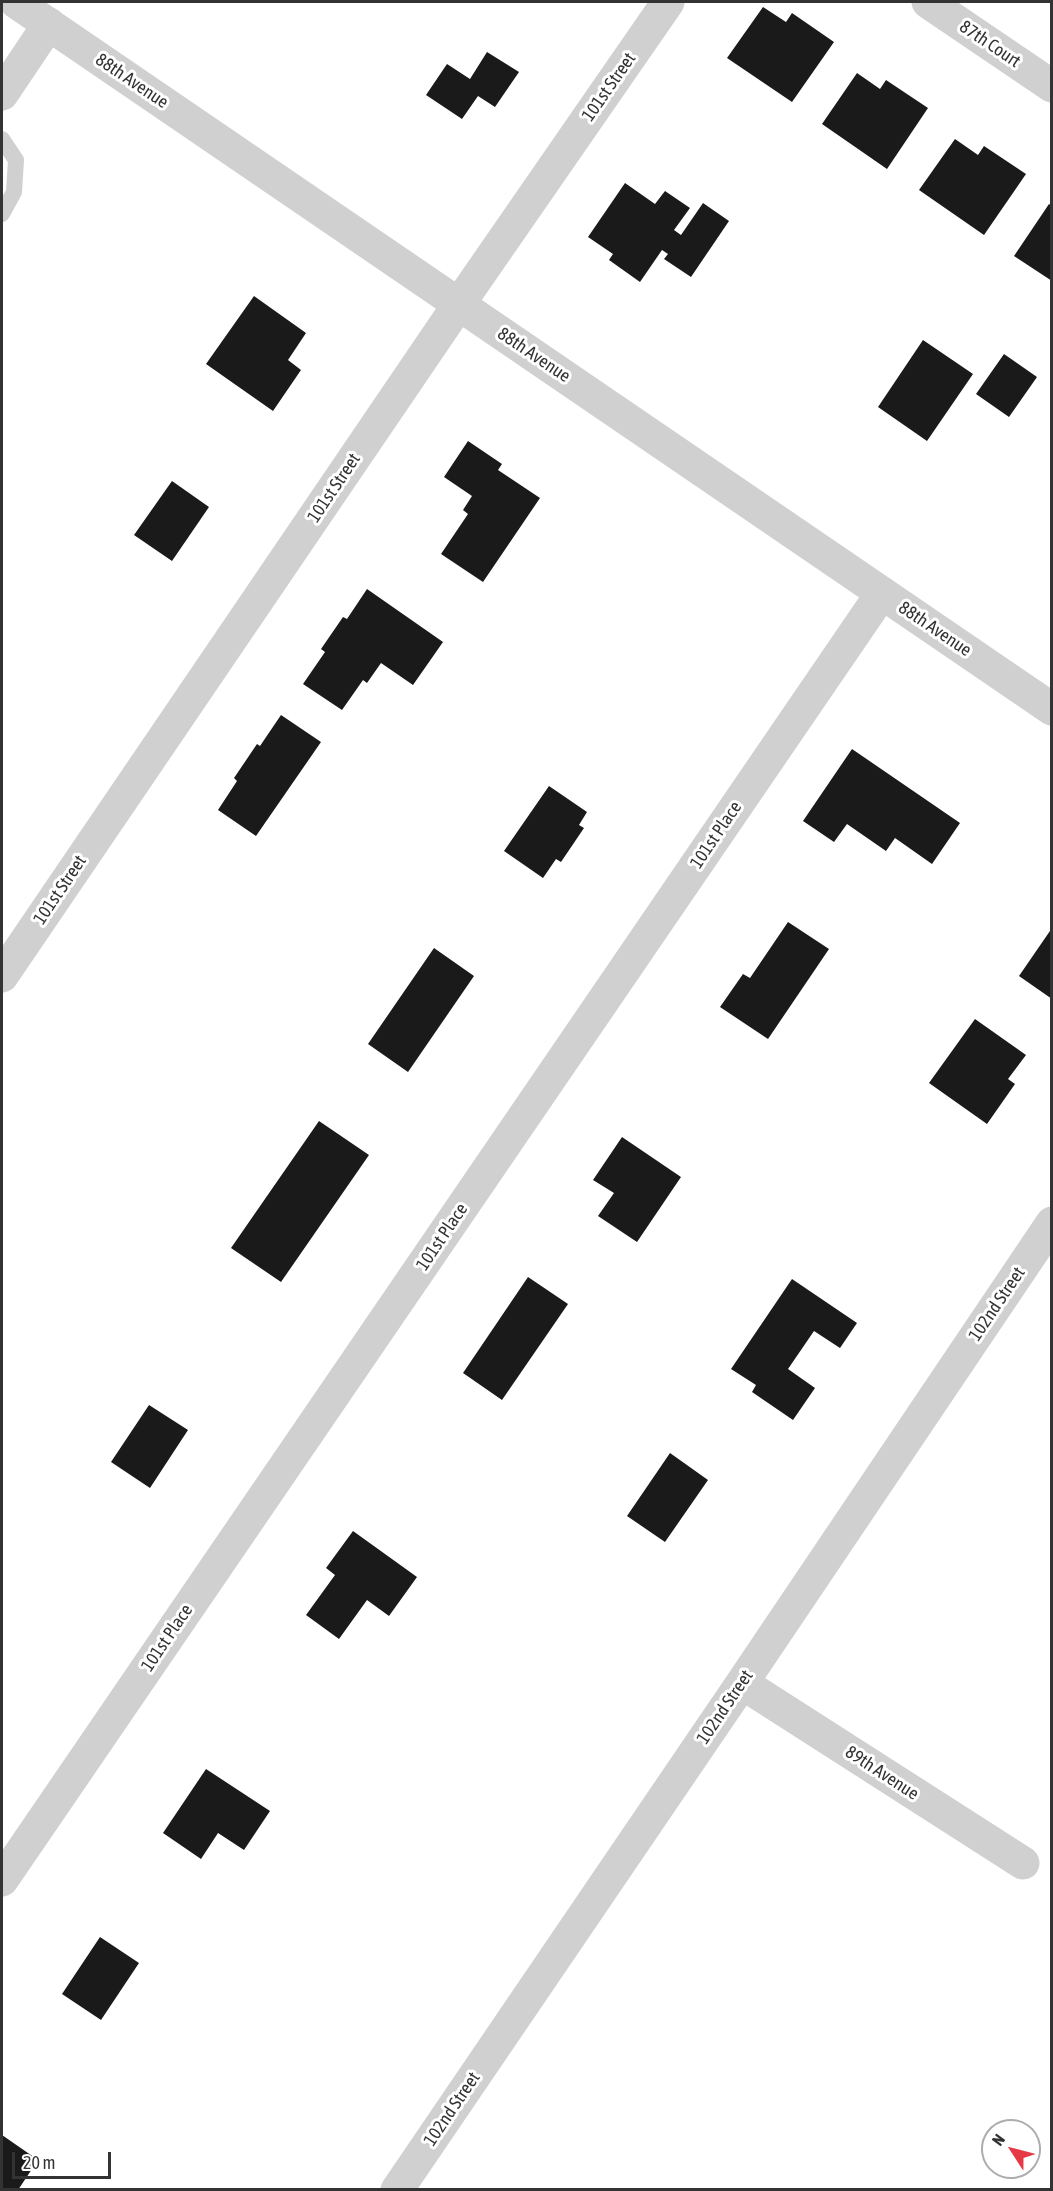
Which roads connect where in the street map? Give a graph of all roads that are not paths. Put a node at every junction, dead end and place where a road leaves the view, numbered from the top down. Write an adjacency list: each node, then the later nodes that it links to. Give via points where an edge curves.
1 (16, 2): 4 (street, 88th Avenue)
2 (668, 2): 9 (street, 101st Street)
3 (928, 2): 5 (street, 87th Court)
4 (50, 24): 6 (street); 9 (street, 88th Avenue)
5 (1052, 86)
6 (2, 94)
7 (2, 139): 8 (lane, via 16,160 14,192)
8 (2, 214)
9 (459, 304): 10 (street, 88th Avenue); 12 (street, 101st Street)
10 (882, 593): 11 (street, 88th Avenue); 16 (street, 101st Place)
11 (1052, 709)
12 (2, 976)
13 (1052, 1223): 14 (street, 102nd Street)
14 (742, 1683): 15 (street, 89th Avenue); 17 (street, 102nd Street)
15 (1023, 1863)
16 (2, 1880)
17 (397, 2190)

